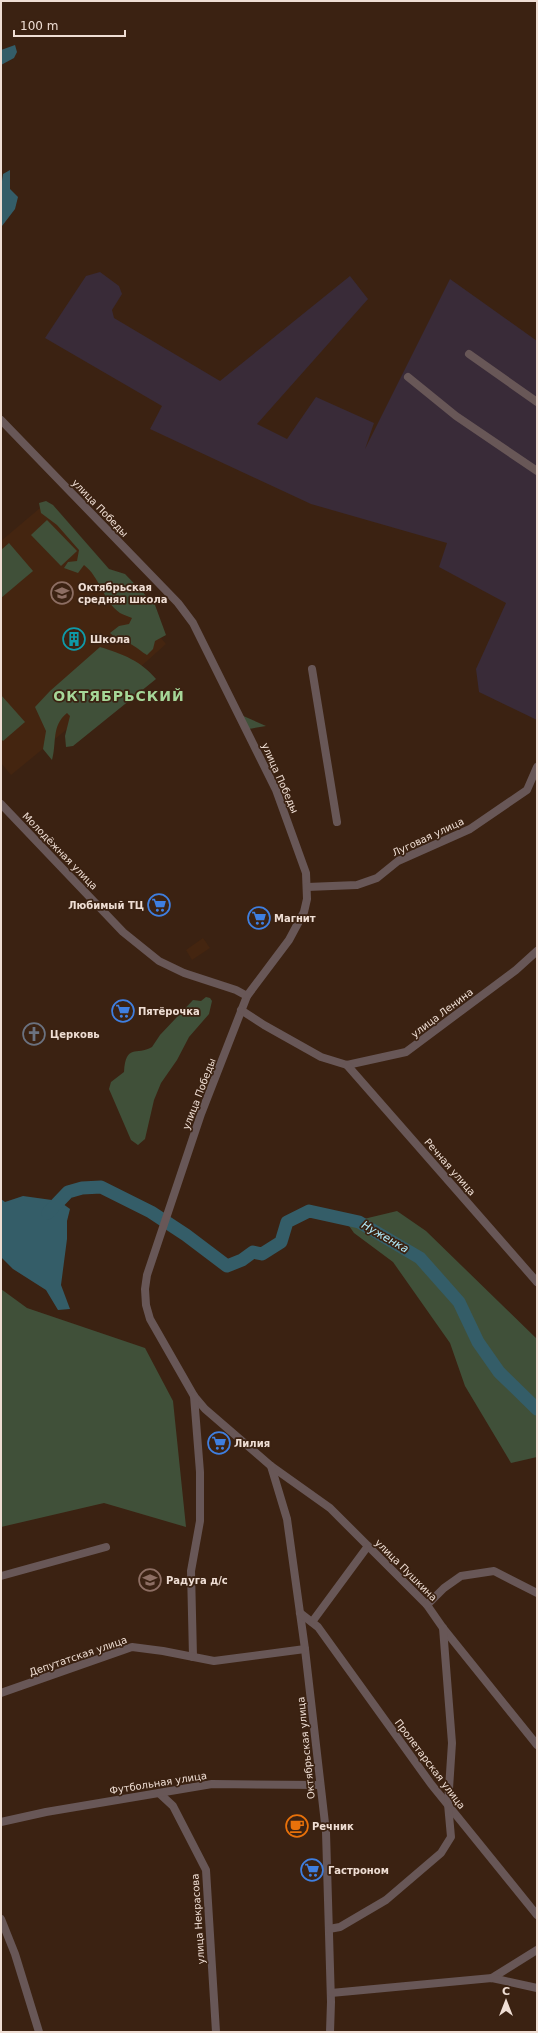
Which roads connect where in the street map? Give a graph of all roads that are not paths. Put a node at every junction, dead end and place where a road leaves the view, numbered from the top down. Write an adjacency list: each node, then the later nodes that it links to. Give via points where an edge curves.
1 (470, 354): 3 (street)
2 (408, 376): 5 (street, via 456,416)
3 (537, 402)
4 (1, 420): 10 (street, улица Победы, via 178,602 193,623 276,790 301,855)
5 (537, 471)
6 (312, 669): 9 (street)
7 (537, 767): 10 (street, Луговая улица, via 527,790 470,829 398,861 377,878 357,885)
8 (1, 804): 12 (street, Молодёжная улица, via 123,932 159,961)
9 (337, 822)
10 (307, 887): 12 (street, улица Победы, via 304,912 297,927)
11 (537, 951): 14 (street, улица Ленина, via 516,970 406,1052)
12 (247, 996): 13 (street, улица Победы)
13 (241, 1010): 14 (street, via 321,1057); 16 (street, улица Победы, via 171,1199 147,1274 145,1289 150,1319)
14 (347, 1065): 15 (street, Речная улица)
15 (537, 1282)
16 (194, 1396): 17 (street, улица Пушкина, via 205,1409); 27 (street, via 200,1472 200,1521 191,1571)
17 (271, 1466): 19 (street, улица Пушкина, via 330,1508); 23 (street, Октябрьская улица, via 287,1519)
18 (106, 1546): 20 (street)
19 (368, 1546): 22 (street, улица Пушкина); 24 (street)
20 (1, 1576)
21 (537, 1593): 22 (street, via 494,1571 461,1576)
22 (427, 1605): 25 (street, улица Пушкина)
23 (300, 1613): 24 (street, Пролетарская улица); 26 (street, Октябрьская улица)
24 (312, 1622): 32 (street, Пролетарская улица)
25 (443, 1628): 29 (street, улица Пушкина); 32 (street, via 452,1743)
26 (305, 1649): 27 (street, Депутатская улица, via 214,1662); 30 (street, Октябрьская улица)
27 (193, 1657): 28 (street, Депутатская улица, via 132,1647)
28 (1, 1693)
29 (537, 1745)
30 (320, 1785): 31 (street, Футбольная улица, via 212,1784); 36 (street, Октябрьская улица, via 326,1832)
31 (159, 1792): 33 (street, Футбольная улица); 42 (street, улица Некрасова, via 173,1806 206,1870)
32 (448, 1805): 34 (street, Пролетарская улица); 36 (street, via 451,1837 441,1853 386,1900 340,1927)
33 (1, 1822)
34 (537, 1916)
35 (1, 1919): 41 (street, via 15,1954)
36 (329, 1929): 40 (street, Октябрьская улица)
37 (537, 1950): 38 (street)
38 (492, 1978): 39 (street); 40 (street)
39 (537, 1988)
40 (331, 1993): 43 (street, Октябрьская улица)
41 (38, 2028)
42 (216, 2032)
43 (330, 2032)

